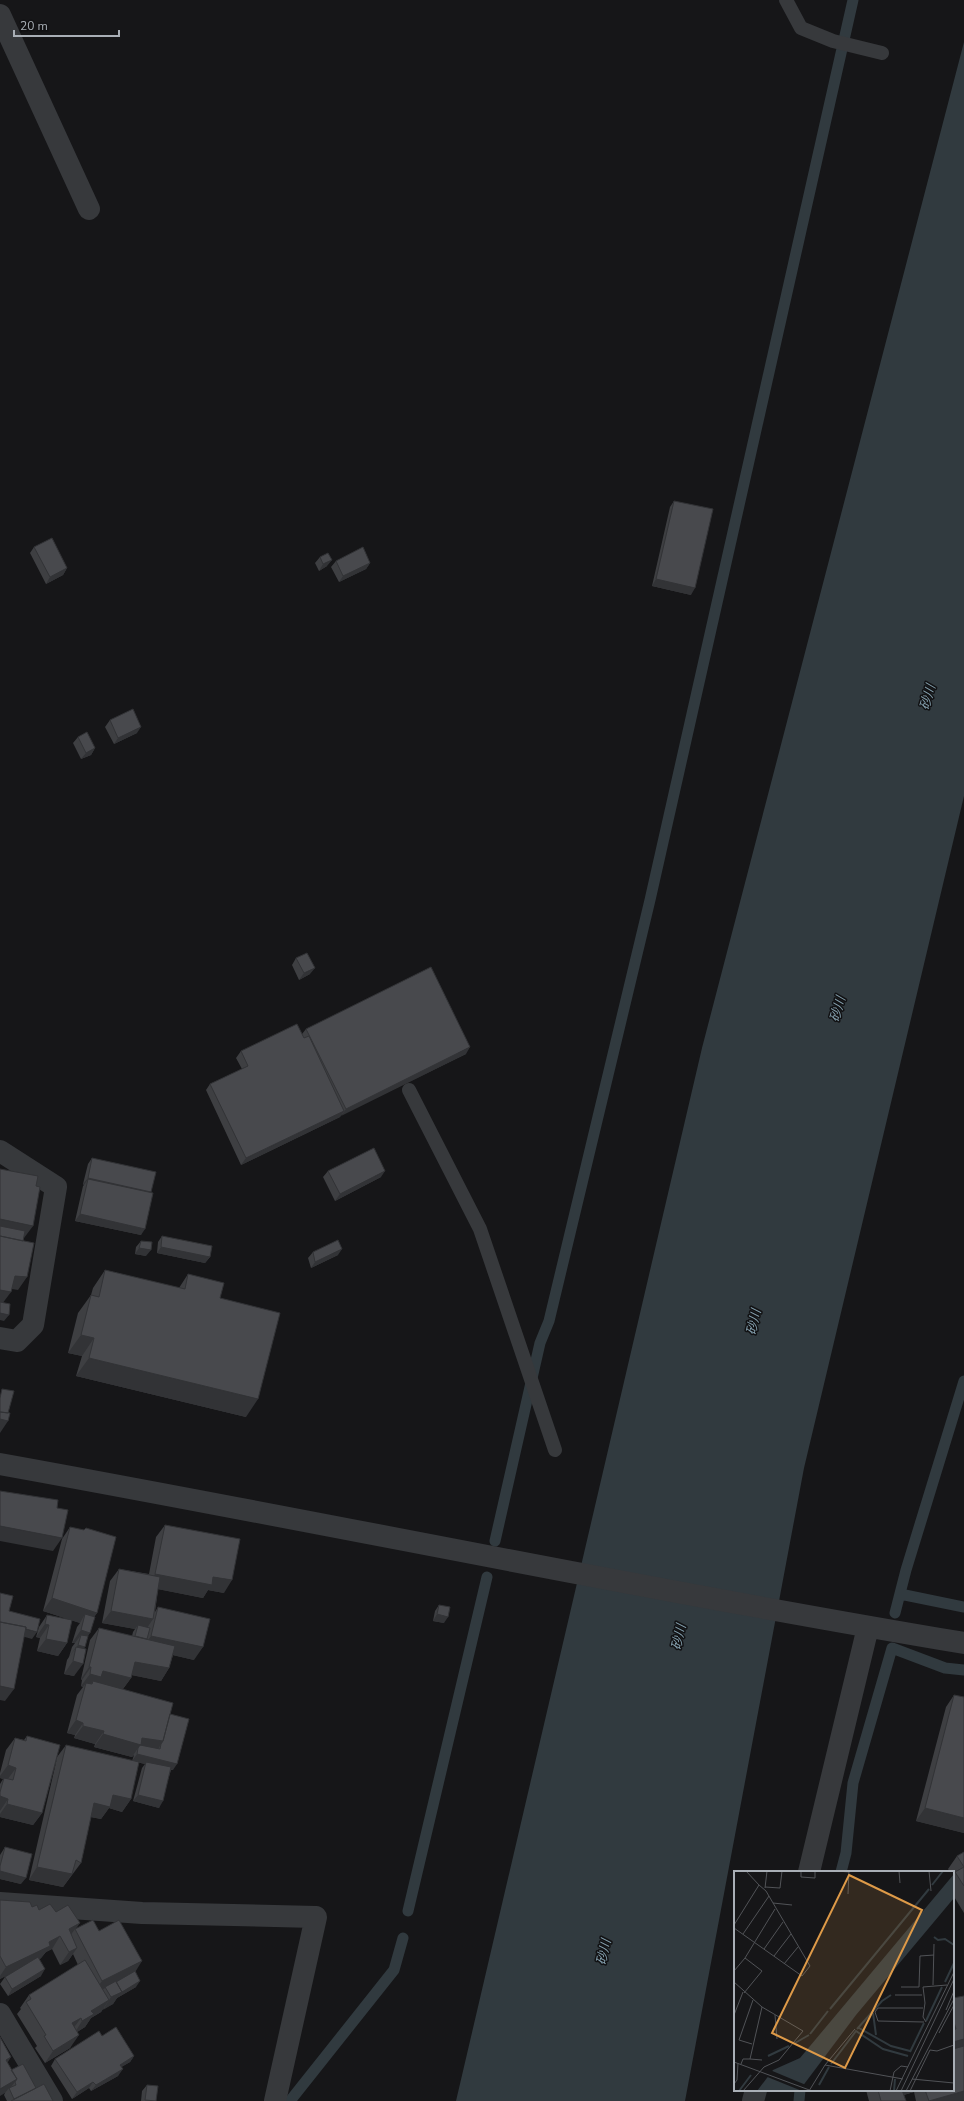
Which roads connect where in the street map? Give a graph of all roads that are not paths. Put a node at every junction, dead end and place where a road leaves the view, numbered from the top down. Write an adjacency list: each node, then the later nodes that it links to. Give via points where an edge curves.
1 (786, 0): 3 (lane, via 801,28 833,40)
2 (0, 15): 4 (street)
3 (882, 53)
4 (89, 209)
5 (409, 1090): 8 (lane, via 480,1229)
6 (0, 1151): 7 (street, via 56,1187 33,1325 17,1341)
7 (0, 1338)
8 (555, 1450)
9 (0, 1464): 10 (street, via 546,1569)
10 (861, 1626): 11 (street); 12 (street)
11 (964, 1643)
12 (808, 1871)
13 (0, 1902): 17 (street, via 142,1913 316,1917)
14 (0, 2014): 16 (street)
15 (756, 2091): 18 (street)
16 (52, 2101)
17 (275, 2101)
18 (753, 2101)

